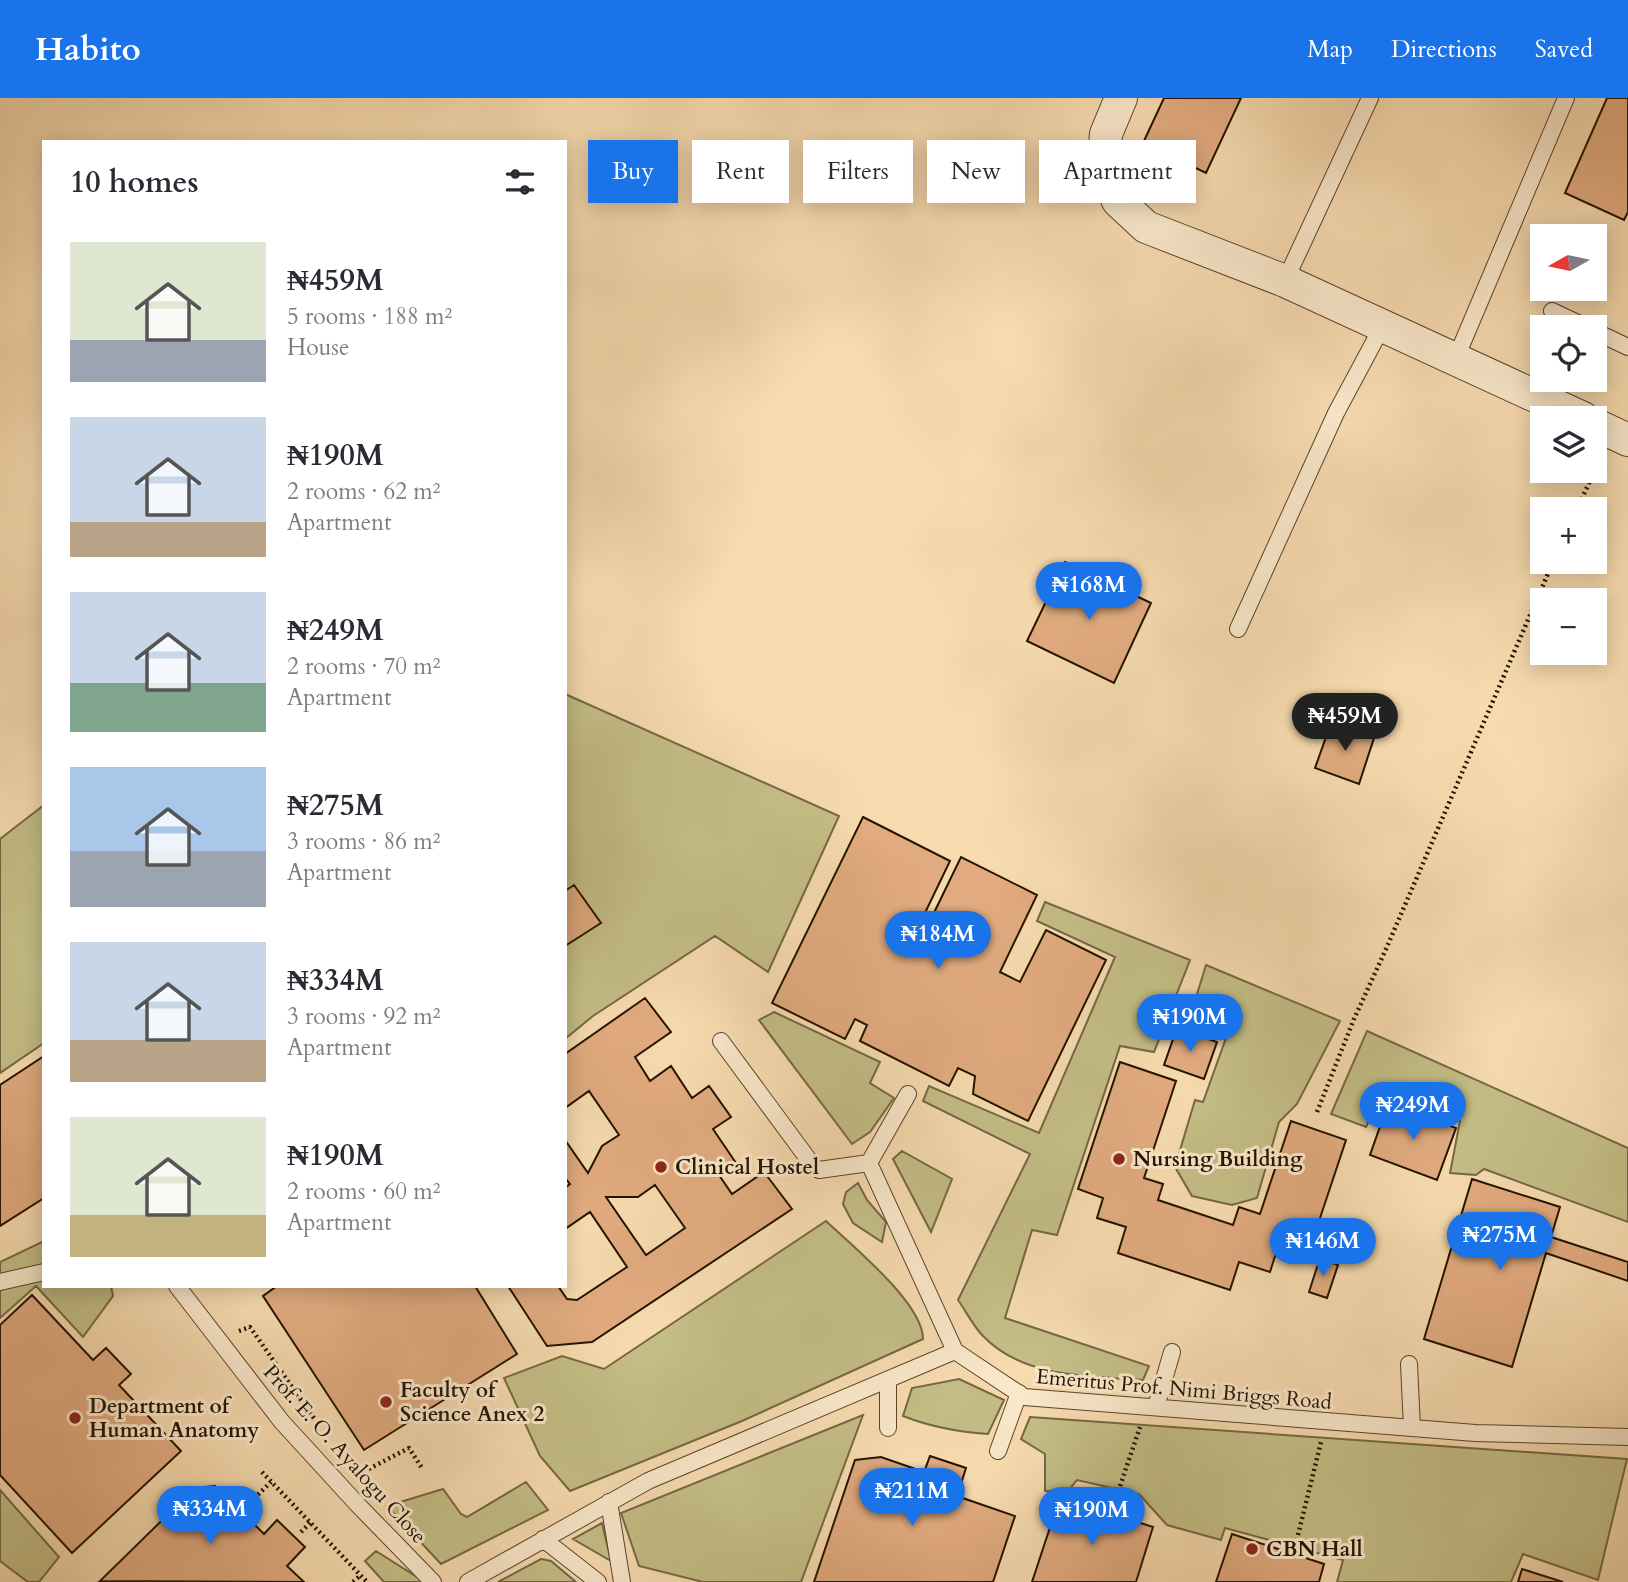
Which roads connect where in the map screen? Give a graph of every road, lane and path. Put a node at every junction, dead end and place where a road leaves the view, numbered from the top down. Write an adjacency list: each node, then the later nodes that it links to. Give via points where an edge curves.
1 (1121, 98): 4 (street, via 1106,134 1103,167 1118,201 1146,227)
2 (1370, 98): 4 (lane)
3 (1566, 98): 10 (lane)
4 (1285, 281): 7 (street)
5 (1552, 311): 6 (lane)
6 (1560, 315)
7 (1382, 327): 10 (street); 15 (lane, via 1336,413)
8 (1607, 337): 9 (lane)
9 (1628, 347)
10 (1456, 359): 11 (street)
11 (1557, 406)
12 (1612, 432): 13 (path)
13 (1582, 497)
14 (1548, 574): 18 (path)
15 (1238, 629)
16 (721, 1041): 19 (lane, via 814,1167)
17 (908, 1094): 19 (lane)
18 (1317, 1112)
19 (869, 1163): 24 (lane)
20 (42, 1272): 21 (lane)
21 (0, 1282)
22 (179, 1288): 23 (lane, Prof. E. O. Ayalogu Close)
23 (218, 1339): 33 (path, via 250,1327); 50 (lane, Prof. E. O. Ayalogu Close, via 282,1422)
24 (956, 1351): 27 (lane); 28 (lane, Emeritus Prof. Nimi Briggs Road)
25 (1172, 1352): 29 (lane)
26 (1409, 1364): 32 (lane)
27 (888, 1380): 31 (lane); 41 (lane, via 648,1481)
28 (1019, 1393): 29 (lane, Emeritus Prof. Nimi Briggs Road); 35 (lane)
29 (1151, 1407): 30 (lane, Emeritus Prof. Nimi Briggs Road); 40 (path)
30 (1326, 1421): 32 (lane, Emeritus Prof. Nimi Briggs Road); 45 (path)
31 (888, 1428)
32 (1412, 1428): 34 (lane, Emeritus Prof. Nimi Briggs Road)
33 (325, 1433)
34 (1628, 1437)
35 (998, 1451)
36 (422, 1468): 38 (path, via 409,1448)
37 (262, 1472): 39 (path)
38 (355, 1476)
39 (271, 1482): 42 (path); 43 (path)
40 (1120, 1486)
41 (610, 1502): 46 (lane); 53 (lane)
42 (246, 1506)
43 (311, 1522): 44 (path); 47 (path)
44 (301, 1532)
45 (1298, 1535)
46 (543, 1539): 51 (lane); 52 (lane)
47 (361, 1575): 48 (path); 49 (path)
48 (353, 1582)
49 (367, 1582)
50 (433, 1582)
51 (468, 1582)
52 (598, 1582)
53 (622, 1582)

